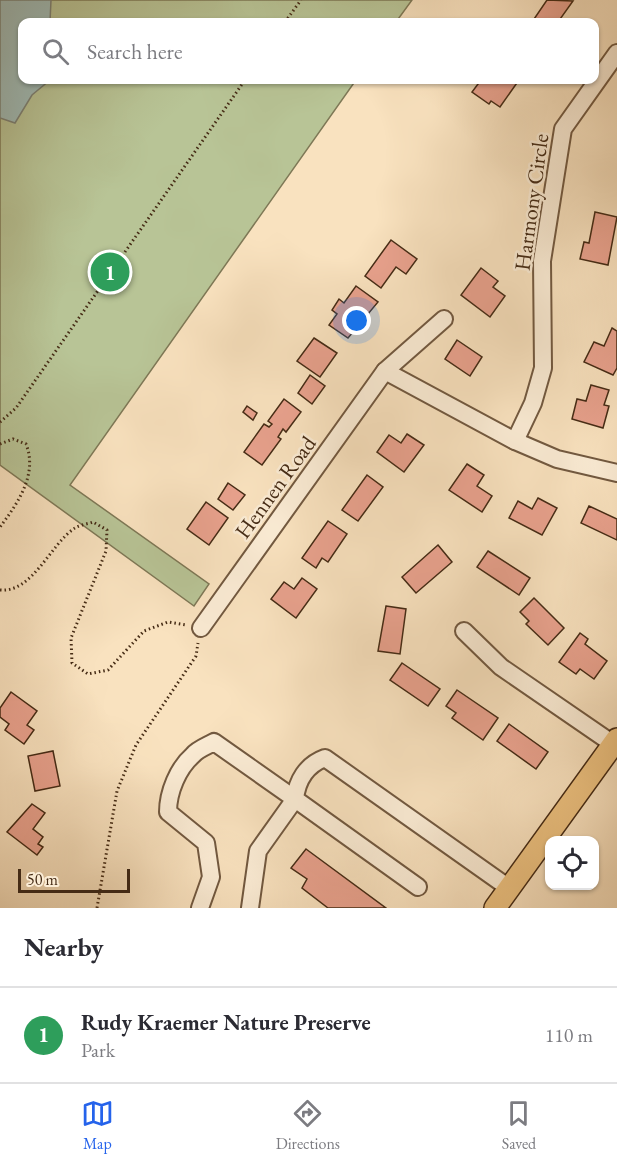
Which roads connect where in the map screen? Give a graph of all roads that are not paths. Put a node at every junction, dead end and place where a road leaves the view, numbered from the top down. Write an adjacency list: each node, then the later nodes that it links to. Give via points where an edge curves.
1 (617, 53): 2 (street, Harmony Circle)
2 (599, 78)
3 (595, 84): 6 (street, Harmony Circle, via 563,129 542,261 543,368 533,403)
4 (444, 320): 5 (street, Hennen Road)
5 (385, 371): 6 (street); 8 (street, Hennen Road)
6 (515, 441): 7 (street, via 557,459)
7 (617, 473)
8 (201, 628)
9 (464, 631): 10 (street, via 501,667)
10 (615, 742): 13 (main road)
11 (295, 799): 12 (street); 13 (street, via 297,782 325,758); 14 (street, via 214,742 193,754 171,791 168,812 206,843 211,877); 15 (street, via 258,851)
12 (418, 887)
13 (509, 888): 16 (main road)
14 (200, 908)
15 (250, 908)
16 (495, 908)

